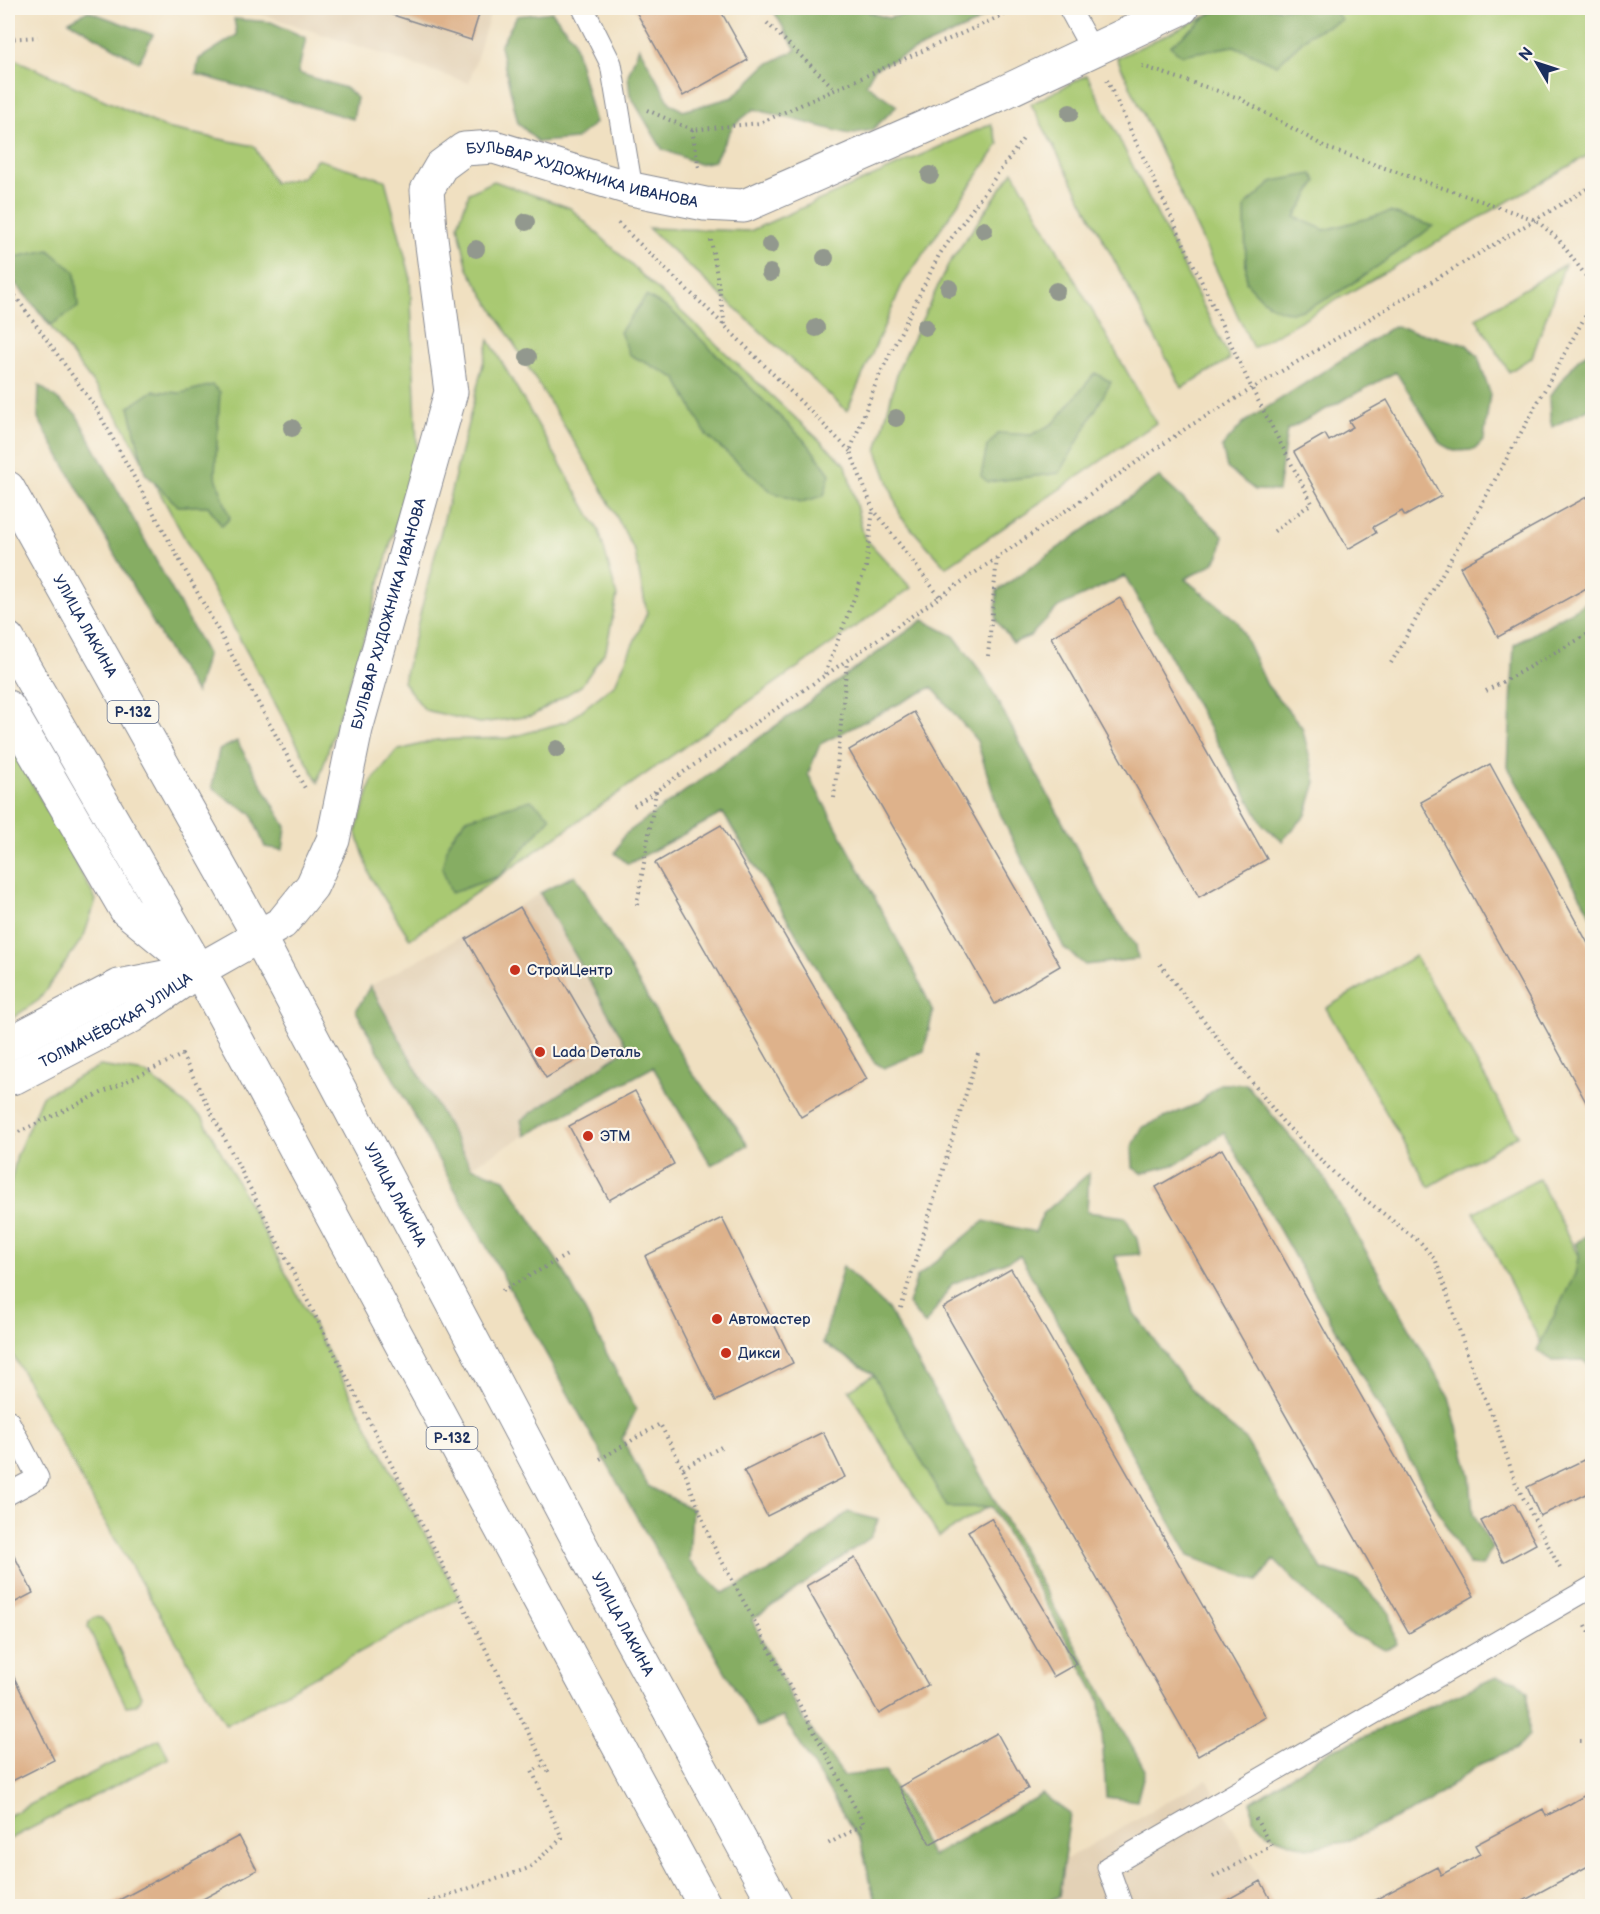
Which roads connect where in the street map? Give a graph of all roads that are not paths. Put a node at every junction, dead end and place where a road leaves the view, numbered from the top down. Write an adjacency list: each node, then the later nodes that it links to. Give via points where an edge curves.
1 (583, 8): 5 (lane, via 611,64)
2 (1069, 8): 4 (lane)
3 (1182, 8): 4 (main road, БУЛЬВАР ХУДОЖНИКА ИВАНОВА)
4 (1092, 50): 5 (main road, БУЛЬВАР ХУДОЖНИКА ИВАНОВА, via 744,206 705,204)
5 (632, 189): 9 (main road, БУЛЬВАР ХУДОЖНИКА ИВАНОВА, via 494,147 464,149 441,166 427,190 451,392 356,729 333,840 312,886 282,923)
6 (8, 488): 9 (main road, УЛИЦА ЛАКИНА / Р-132)
7 (8, 639): 10 (main road, Р-132)
8 (8, 707): 10 (main road, via 126,910)
9 (258, 936): 10 (main road, БУЛЬВАР ХУДОЖНИКА ИВАНОВА); 17 (main road, УЛИЦА ЛАКИНА / Р-132)
10 (199, 970): 11 (main road, ТОЛМАЧЁВСКАЯ УЛИЦА, via 119,986); 12 (main road, ТОЛМАЧЁВСКАЯ УЛИЦА, via 132,1016); 16 (main road, Р-132)
11 (8, 1044)
12 (8, 1079)
13 (8, 1420): 14 (lane, via 38,1478)
14 (8, 1494)
15 (1584, 1592): 18 (lane, via 1108,1867)
16 (705, 1906)
17 (776, 1906)
18 (1122, 1906)

